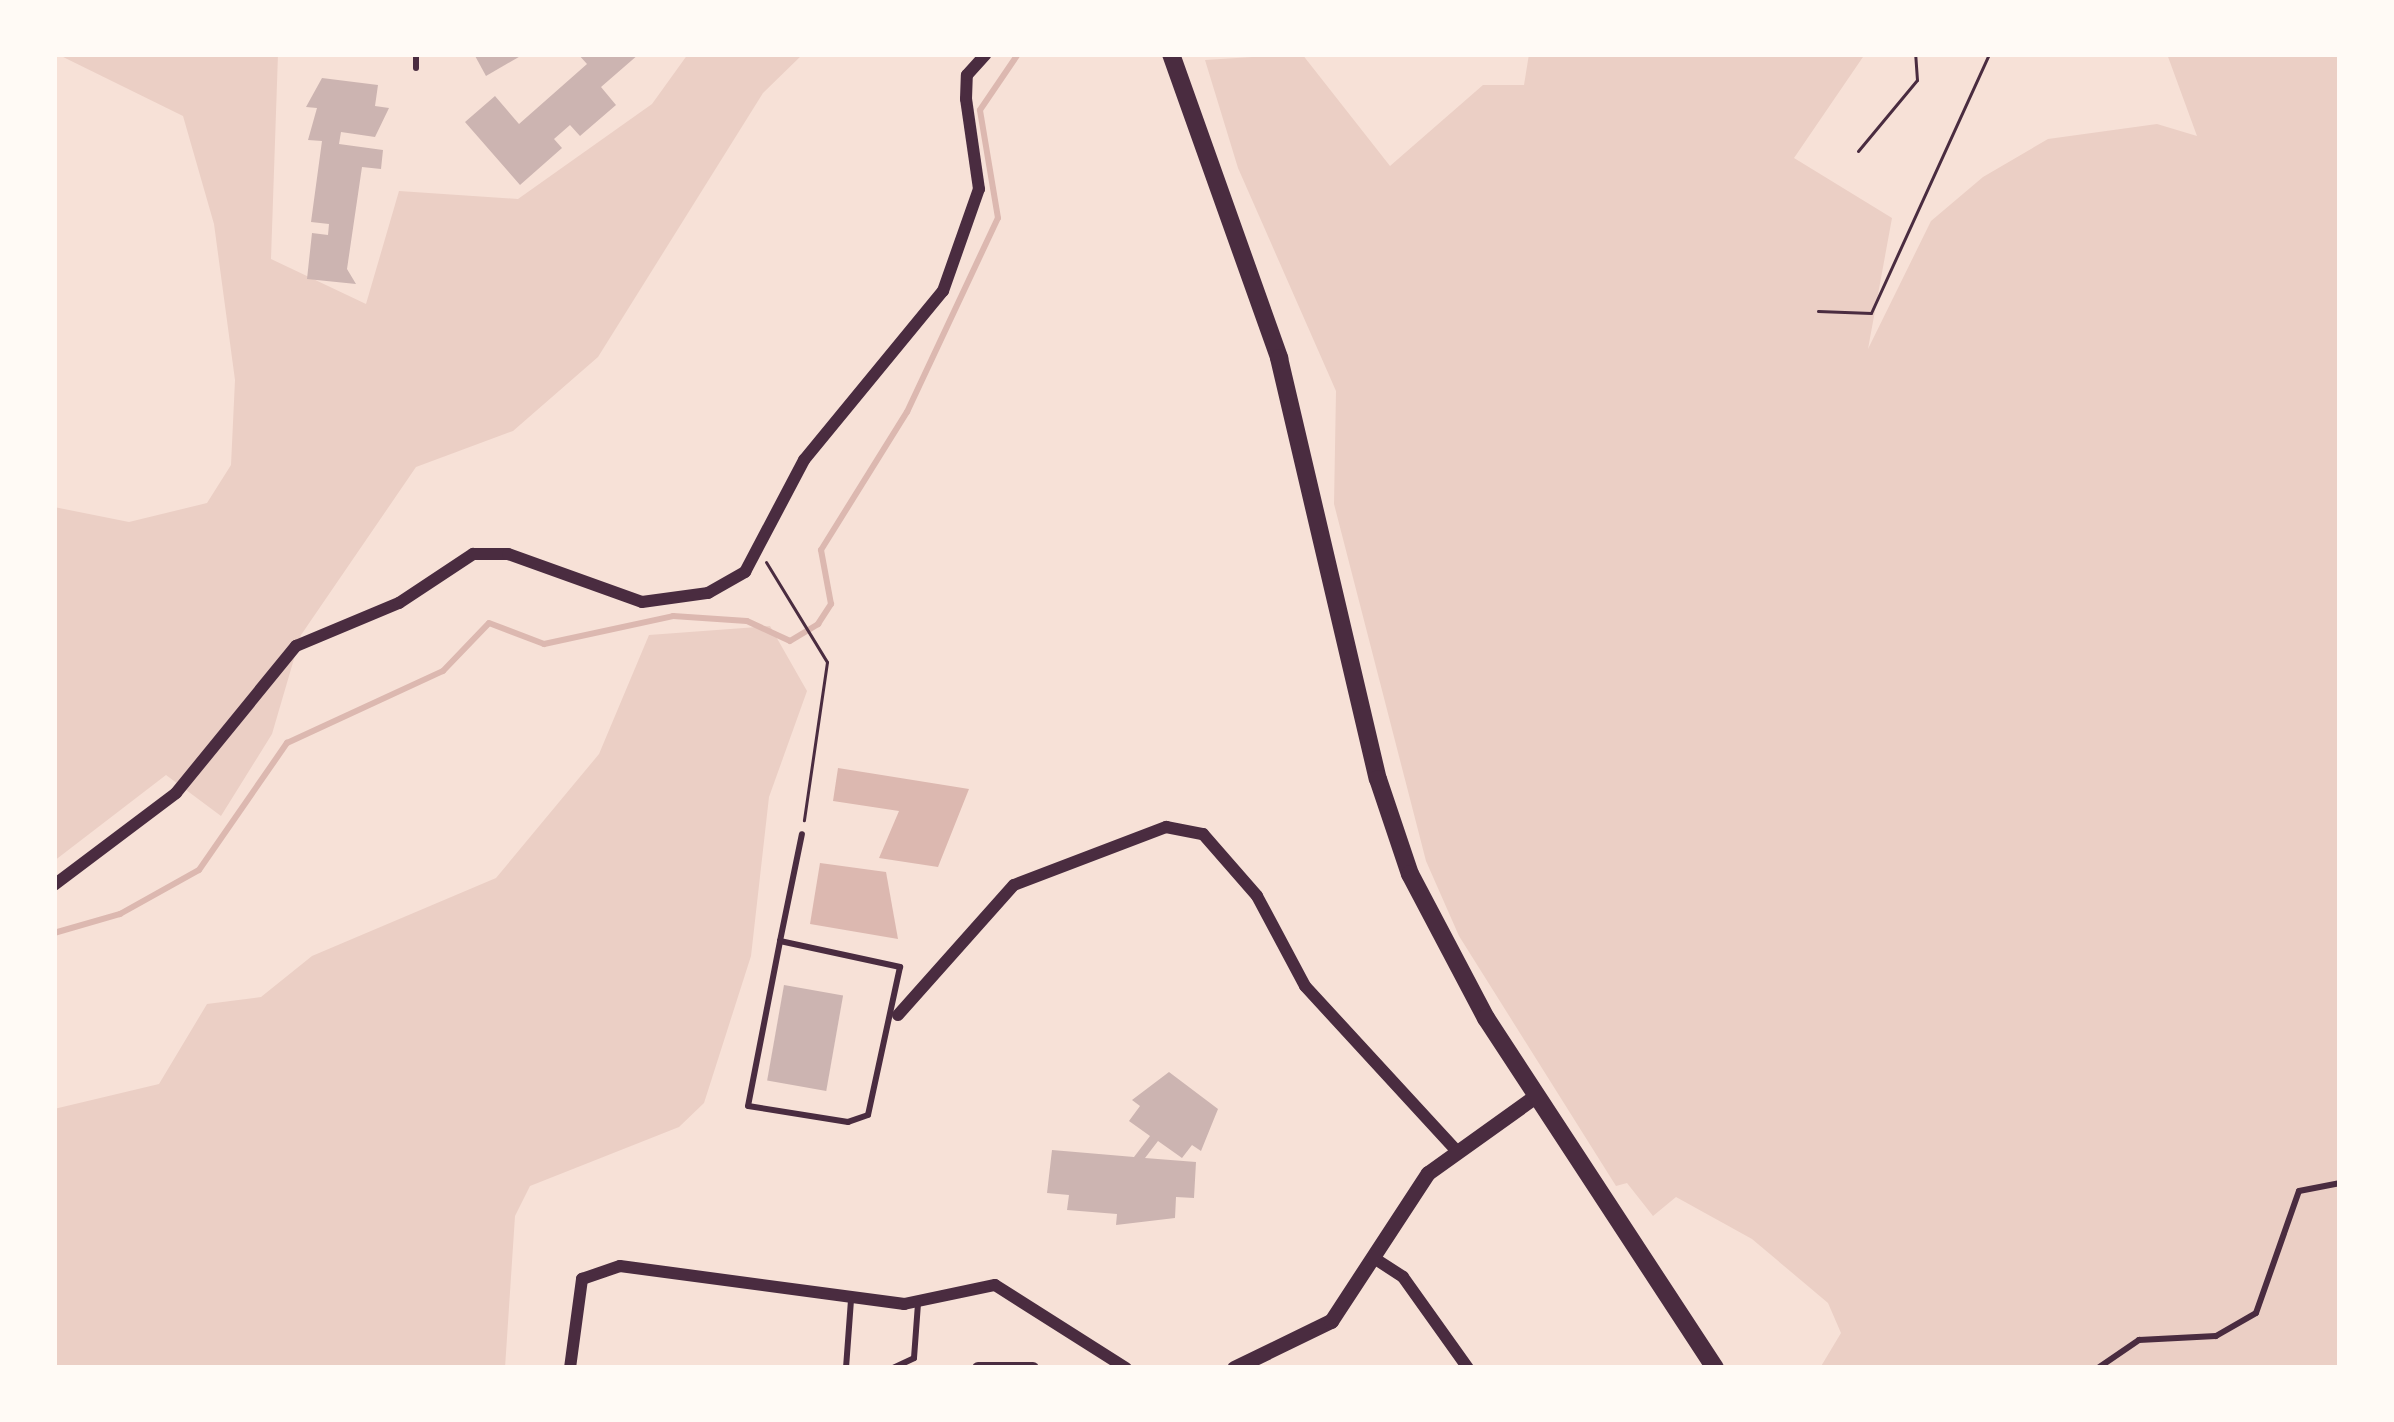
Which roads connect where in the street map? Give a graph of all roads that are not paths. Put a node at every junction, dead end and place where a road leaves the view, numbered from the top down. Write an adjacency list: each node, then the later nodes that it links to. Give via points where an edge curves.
1 (416, 54): 4 (lane)
2 (986, 54): 6 (street, via 968,75 966,99 979,189 943,292 804,460 761,556 708,592 642,602 508,554 473,554 399,603 296,646 176,793)
3 (1175, 56): 9 (main road, via 1289,390 1393,829 1451,960)
4 (416, 68)
5 (802, 834): 7 (lane)
6 (54, 886)
7 (780, 941): 8 (lane, via 900,967); 8 (lane, via 748,1106 848,1122 868,1114)
8 (898, 1015): 10 (street, via 1014,885 1166,827 1203,834 1257,896 1305,986)
9 (1537, 1095): 10 (street); 23 (main road)
10 (1455, 1149): 12 (street)
11 (2340, 1183): 24 (lane, via 2299,1191 2256,1313 2216,1336 2139,1340)
12 (1377, 1260): 21 (street, via 1331,1322); 22 (street, via 1403,1277)
13 (851, 1297): 14 (street); 15 (street, via 597,1267 576,1296); 16 (lane)
14 (918, 1300): 17 (lane, via 914,1358); 20 (street, via 995,1285)
15 (570, 1368)
16 (846, 1368)
17 (893, 1368)
18 (978, 1368): 19 (street)
19 (1033, 1368)
20 (1126, 1368)
21 (1234, 1368)
22 (1468, 1368)
23 (1715, 1368)
24 (2098, 1368)

